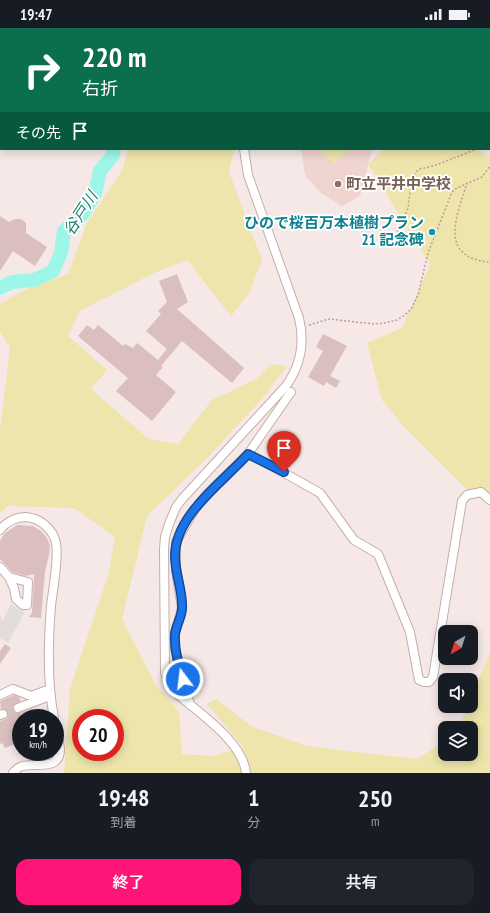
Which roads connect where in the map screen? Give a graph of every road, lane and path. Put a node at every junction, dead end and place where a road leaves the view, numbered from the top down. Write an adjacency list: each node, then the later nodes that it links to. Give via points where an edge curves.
1 (244, 150): 7 (street, via 248,175)
2 (474, 150): 5 (path, via 420,169 414,176 408,208)
3 (490, 166): 4 (path, via 482,178)
4 (466, 185): 6 (path, via 455,229 456,240 463,254 471,259); 7 (path, via 457,188 448,199 428,253 418,295 405,315 386,323 329,319)
5 (396, 236)
6 (490, 262)
7 (302, 328): 16 (street, via 300,360 291,380 183,498 176,507 165,536 165,673 176,693)
8 (291, 392): 9 (street)
9 (248, 454): 10 (street, via 320,493 354,540 378,554 410,632 419,680 424,682 429,682 433,677 462,501 467,495 481,492); 16 (street, via 193,512 176,542 176,571 182,608 175,634 175,649)
10 (490, 500)
11 (0, 530): 14 (street, via 14,519 36,519 48,527 56,542 57,555 50,617)
12 (0, 567): 13 (street)
13 (9, 577)
14 (50, 692): 15 (street, via 31,696 13,689); 17 (street); 18 (street)
15 (0, 695)
16 (190, 705): 21 (street, via 232,742 246,765)
17 (18, 708)
18 (53, 709)
19 (55, 761): 20 (street, via 42,767 20,766)
20 (13, 773)
21 (246, 773)

